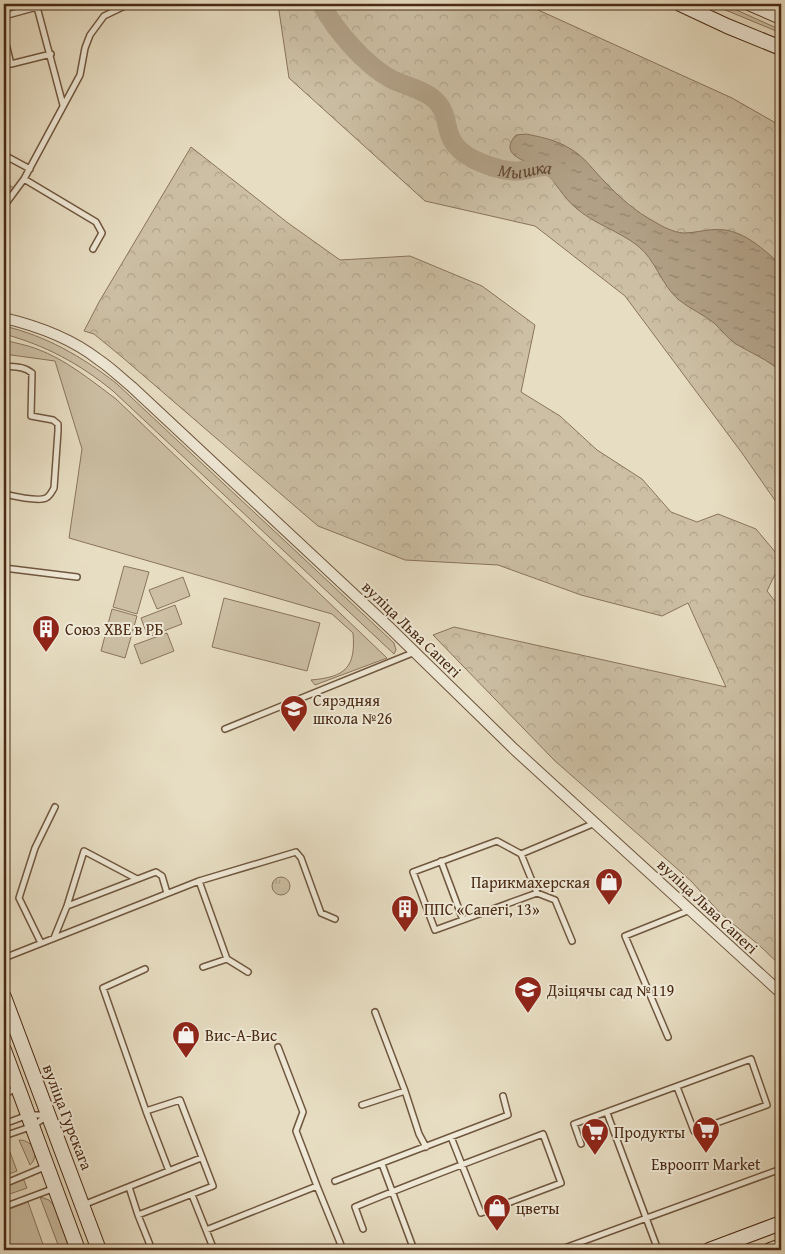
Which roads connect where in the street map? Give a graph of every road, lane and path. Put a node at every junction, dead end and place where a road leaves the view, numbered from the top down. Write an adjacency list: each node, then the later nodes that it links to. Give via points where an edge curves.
1 (129, 4): 9 (lane, via 104,16 90,35 80,75)
2 (680, 4): 7 (main road)
3 (751, 4): 5 (main road)
4 (4, 16): 8 (lane, via 37,7)
5 (781, 17)
6 (4, 36): 8 (lane, via 11,64)
7 (781, 48)
8 (50, 54): 9 (lane)
9 (63, 105): 11 (lane)
10 (4, 155): 11 (lane)
11 (30, 169): 12 (lane)
12 (24, 180): 13 (lane); 14 (lane, via 96,222 102,233)
13 (4, 206)
14 (93, 249)
15 (4, 318): 20 (street, вуліца Льва Сапегі, via 64,338 99,359)
16 (4, 366): 17 (lane, via 32,372 31,416 58,424 51,493 40,500)
17 (4, 494)
18 (4, 568): 19 (lane)
19 (77, 577)
20 (416, 652): 21 (lane); 23 (street, вуліца Льва Сапегі, via 515,750)
21 (225, 728)
22 (55, 807): 36 (lane, via 35,848 20,898)
23 (596, 823): 24 (lane); 31 (street, вуліца Льва Сапегі)
24 (521, 854): 25 (lane, via 497,841); 29 (lane)
25 (440, 862): 33 (lane); 33 (lane, via 413,872 416,880 436,930)
26 (137, 879): 28 (lane, via 156,872 162,876); 30 (lane); 30 (lane, via 84,851)
27 (199, 881): 28 (lane); 32 (lane, via 296,852 321,912); 38 (lane)
28 (167, 893): 34 (lane)
29 (536, 893): 33 (lane); 35 (lane, via 555,900)
30 (67, 906): 34 (lane)
31 (690, 910): 42 (street, вуліца Льва Сапегі); 45 (lane, via 625,936)
32 (335, 919)
33 (463, 920)
34 (54, 938): 36 (lane)
35 (572, 941)
36 (41, 943): 37 (lane)
37 (4, 958)
38 (227, 959): 39 (lane); 41 (lane)
39 (203, 968)
40 (145, 969): 54 (lane, via 103,988)
41 (248, 972)
42 (781, 993)
43 (4, 996): 56 (main road, вуліца Гурскага)
44 (374, 1012): 50 (lane)
45 (668, 1037)
46 (278, 1047): 71 (lane, via 303,1112 296,1131)
47 (4, 1050): 49 (main road)
48 (677, 1087): 48 (lane, via 751,1059 767,1105 694,1132); 55 (lane)
49 (18, 1088): 51 (lane); 57 (main road)
50 (405, 1091): 53 (lane); 62 (lane)
51 (4, 1094)
52 (503, 1096): 60 (lane, via 508,1116)
53 (362, 1105)
54 (146, 1111): 63 (lane, via 180,1100); 68 (lane)
55 (607, 1113): 61 (lane, via 574,1124); 80 (lane)
56 (49, 1115): 57 (lane); 57 (lane); 76 (main road, вуліца Гурскага)
57 (30, 1120): 58 (lane); 59 (lane); 65 (main road)
58 (4, 1124)
59 (4, 1136)
60 (451, 1138): 62 (lane); 66 (lane)
61 (581, 1144)
62 (426, 1147): 64 (lane)
63 (201, 1158): 68 (lane); 75 (lane, via 213,1186)
64 (382, 1164): 69 (lane); 74 (lane)
65 (48, 1166): 70 (lane); 73 (main road)
66 (461, 1166): 66 (lane, via 481,1213 561,1183 543,1134); 74 (lane)
67 (781, 1169): 80 (lane)
68 (169, 1171): 72 (lane)
69 (336, 1181)
70 (4, 1184)
71 (318, 1186): 83 (lane); 89 (lane)
72 (129, 1187): 76 (lane); 79 (lane)
73 (56, 1188): 77 (lane); 78 (main road)
74 (392, 1191): 82 (lane, via 355,1206); 90 (lane)
75 (192, 1195): 79 (lane); 83 (lane)
76 (83, 1205): 78 (main road); 86 (main road, вуліца Гурскага)
77 (4, 1207)
78 (65, 1212): 85 (main road)
79 (138, 1215): 87 (lane)
80 (646, 1218): 91 (lane); 92 (lane)
81 (781, 1223): 93 (main road)
82 (363, 1228)
83 (206, 1230): 88 (lane)
84 (781, 1246): 94 (main road)
85 (78, 1250)
86 (99, 1250)
87 (152, 1250)
88 (214, 1250)
89 (343, 1250)
90 (414, 1250)
91 (559, 1250)
92 (658, 1250)
93 (709, 1250)
94 (770, 1250)

